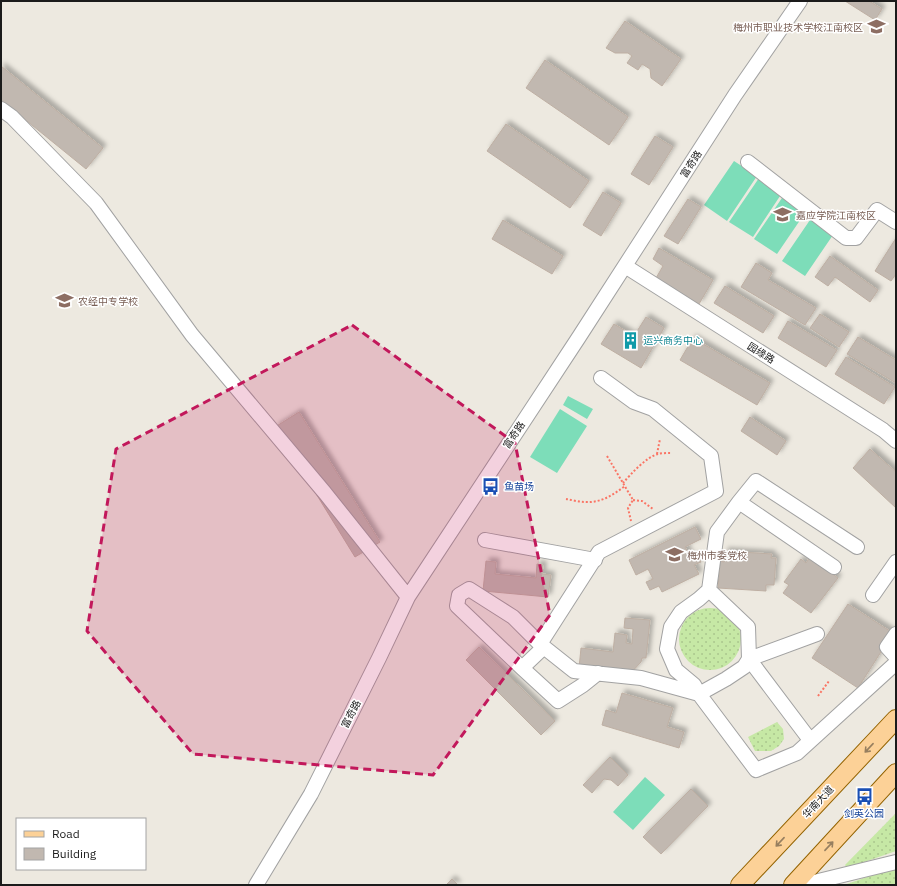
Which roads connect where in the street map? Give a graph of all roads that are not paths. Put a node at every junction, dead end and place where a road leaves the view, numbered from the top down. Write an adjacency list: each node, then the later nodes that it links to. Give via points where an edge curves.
1 (800, 1): 5 (street, 富奇路, via 735,95)
2 (1, 109): 16 (street, via 12,117 96,203 192,335 325,493)
3 (748, 162): 4 (street, via 846,238 856,238 877,210)
4 (896, 222)
5 (625, 266): 7 (street, 园缘路, via 883,430); 16 (street, 富奇路)
6 (601, 378): 11 (street, via 634,402 653,409 711,456 716,491 599,552)
7 (896, 442)
8 (739, 502): 10 (street, via 756,481); 13 (street); 14 (street, via 717,532)
9 (485, 540): 11 (street)
10 (857, 547)
11 (594, 560): 19 (street)
12 (896, 562): 15 (street)
13 (834, 567)
14 (709, 590): 21 (street, via 748,627); 25 (street, via 681,612 671,627 667,649 676,670 694,685)
15 (873, 595)
16 (408, 597): 30 (street, 富奇路, via 311,794)
17 (816, 634): 21 (street)
18 (896, 634): 20 (street, via 887,647)
19 (542, 646): 23 (street); 23 (street, via 513,617 469,589 459,595 457,606); 24 (street, via 574,671)
20 (896, 657)
21 (749, 659): 25 (street, via 744,667); 27 (street)
22 (896, 663): 27 (street)
23 (522, 668): 24 (street, via 558,701)
24 (598, 673): 25 (street, via 641,678)
25 (699, 694): 27 (street, via 756,770 797,753)
26 (896, 719): 31 (main road, 华南大道, one-way to 31)
27 (810, 740)
28 (896, 773): 32 (main road, one-way to 28)
29 (896, 862): 33 (street)
30 (256, 885)
31 (740, 885)
32 (793, 885)
33 (802, 885)

